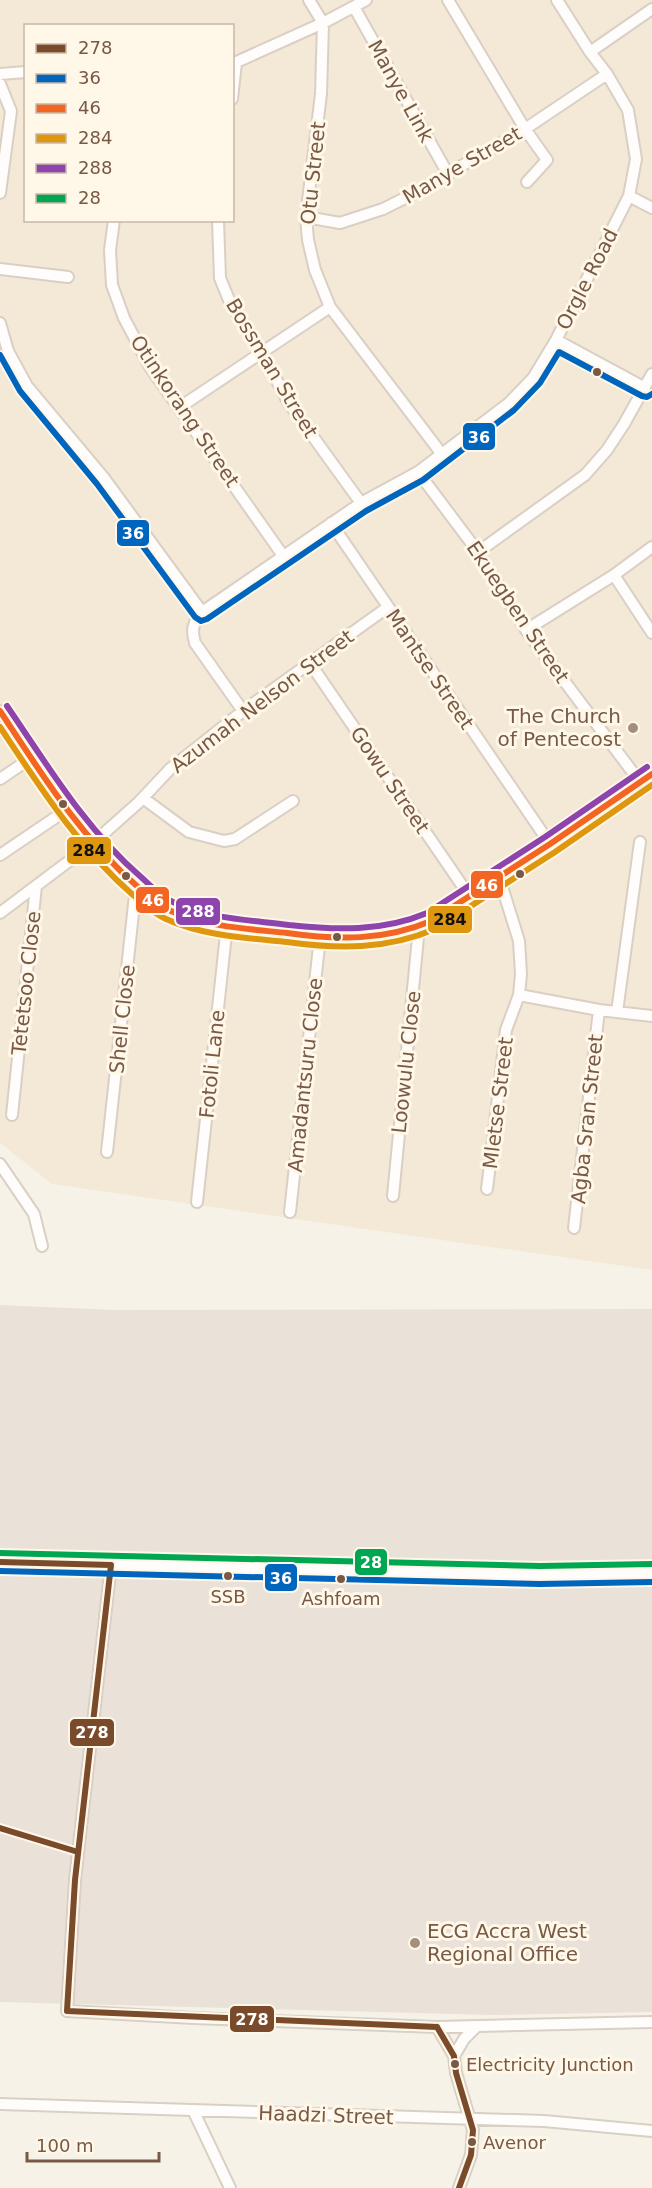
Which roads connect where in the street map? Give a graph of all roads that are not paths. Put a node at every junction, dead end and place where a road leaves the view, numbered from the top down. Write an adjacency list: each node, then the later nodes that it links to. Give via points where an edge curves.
1 (309, 0): 7 (street)
2 (366, 0): 5 (street)
3 (448, 0): 14 (street)
4 (557, 0): 8 (street, Orgle Road)
5 (354, 7): 7 (street); 15 (street, Manye Link)
6 (652, 9): 8 (street)
7 (323, 24): 9 (street); 20 (street, Otu Street, via 321,94)
8 (590, 52): 12 (street, Orgle Road)
9 (234, 64)
10 (24, 72): 11 (street)
11 (0, 74)
12 (607, 74): 14 (street, Manye Street); 18 (street, Orgle Road, via 628,110 636,159)
13 (0, 84): 17 (street, via 11,111)
14 (525, 129): 15 (street, Manye Street); 16 (street, via 547,160)
15 (448, 174): 20 (street, Manye Street, via 383,209 340,223)
16 (527, 182)
17 (0, 193)
18 (629, 196): 19 (street); 27 (street, Orgle Road)
19 (652, 208)
20 (306, 217): 25 (street, Otu Street, via 315,270)
21 (114, 222): 31 (street, Otinkorang Street, via 112,285 150,367)
22 (218, 222): 28 (street, Bossman Street, via 220,278)
23 (0, 269): 24 (street)
24 (69, 277)
25 (330, 307): 28 (street); 32 (street, Otu Street)
26 (0, 323): 41 (street, via 8,351 27,386 104,478)
27 (556, 340): 30 (street); 32 (street, Orgle Road, via 533,378 509,403)
28 (262, 354): 31 (street); 34 (street, Bossman Street, via 288,402)
29 (652, 374): 30 (street)
30 (645, 388): 37 (street, via 607,450 585,475)
31 (180, 407): 38 (street, Otinkorang Street)
32 (441, 453): 33 (street, Orgle Road)
33 (418, 472): 34 (street, Orgle Road); 37 (street, Ekuegben Street)
34 (361, 503): 35 (street, Orgle Road)
35 (331, 523): 38 (street, Orgle Road); 40 (street, Mantse Street)
36 (652, 547): 39 (street)
37 (478, 552): 42 (street, Ekuegben Street)
38 (284, 556): 41 (street, Orgle Road)
39 (614, 574): 42 (street); 43 (street)
40 (388, 607): 44 (street, Azumah Nelson Street); 56 (street, Mantse Street)
41 (202, 612): 46 (street, via 193,625 195,643)
42 (526, 630): 50 (street, Ekuegben Street)
43 (652, 633)
44 (310, 663): 46 (street, Azumah Nelson Street); 61 (street, Gowu Street)
45 (0, 711): 47 (street)
46 (243, 711): 51 (street, Azumah Nelson Street, via 170,769)
47 (31, 758): 49 (street); 53 (street)
48 (652, 774): 50 (street)
49 (0, 779)
50 (640, 782): 56 (street)
51 (143, 798): 52 (street, via 185,830 227,842); 55 (street, Azumah Nelson Street)
52 (293, 801)
53 (68, 808): 55 (street); 57 (street)
54 (640, 842): 68 (street)
55 (93, 843): 59 (street, Azumah Nelson Street); 60 (street)
56 (550, 844): 58 (street)
57 (0, 855)
58 (499, 877): 61 (street); 66 (street, Mletse Street, via 519,941)
59 (36, 886): 62 (street, Azumah Nelson Street); 70 (street, Tetetsoo Close)
60 (136, 886): 63 (street, via 170,911); 71 (street, Shell Close)
61 (470, 897): 64 (street)
62 (0, 913)
63 (227, 926): 65 (street); 75 (street, Fotoli Lane)
64 (419, 927): 65 (street, via 376,938); 74 (street, Loowulu Close)
65 (320, 937): 76 (street, Amadantsuru Close)
66 (519, 995): 67 (street); 73 (street, Mletse Street, via 506,1030)
67 (599, 1010): 68 (street); 77 (street, Agba Sran Street)
68 (616, 1012): 69 (street)
69 (652, 1016)
70 (12, 1115)
71 (107, 1152)
72 (0, 1164): 78 (street, via 33,1214)
73 (487, 1189)
74 (393, 1196)
75 (197, 1202)
76 (290, 1212)
77 (574, 1227)
78 (42, 1246)
79 (0, 1562): 80 (street)
80 (111, 1565): 81 (street); 83 (street, via 75,1880 67,2011)
81 (652, 1573)
82 (652, 2022): 84 (street)
83 (437, 2027): 84 (street); 85 (street)
84 (476, 2027): 85 (street)
85 (454, 2056): 88 (street)
86 (0, 2104): 87 (street, Haadzi Street)
87 (193, 2110): 88 (street, Haadzi Street); 90 (street)
88 (469, 2118): 89 (street, Haadzi Street); 91 (street, via 473,2148)
89 (652, 2131)
90 (230, 2188)
91 (459, 2188)

